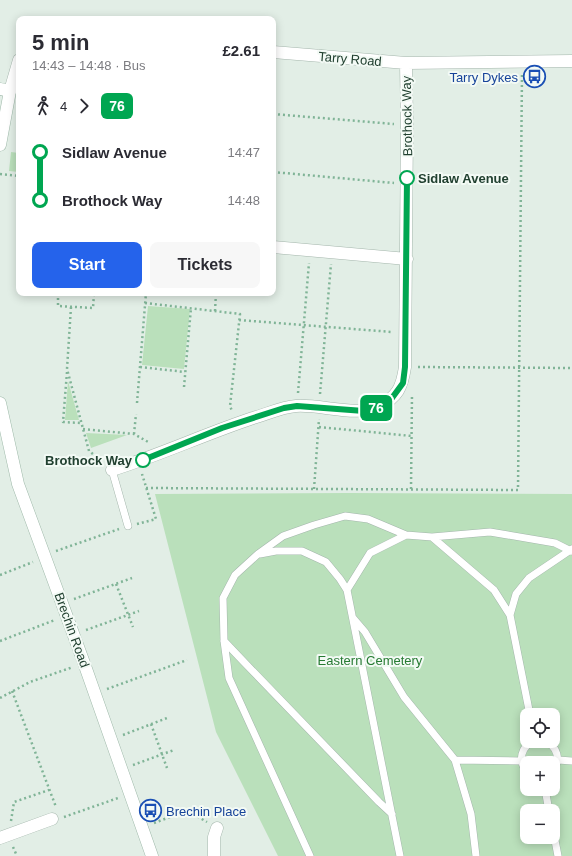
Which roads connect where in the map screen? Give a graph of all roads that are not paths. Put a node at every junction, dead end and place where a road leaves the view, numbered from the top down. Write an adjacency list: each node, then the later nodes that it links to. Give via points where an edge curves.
1 (276, 52): 3 (street, Tarry Road)
2 (572, 61): 3 (street, Tarry Road)
3 (406, 63): 8 (street, Brothock Way)
4 (16, 66): 5 (street)
5 (5, 90): 6 (street)
6 (0, 145)
7 (276, 247): 8 (street)
8 (407, 259): 10 (street, Brothock Way, via 405,367 403,383 392,398 377,408 364,411 297,406 284,408)
9 (0, 403): 30 (street, Brechin Road, via 18,484)
10 (112, 470): 11 (lane)
11 (128, 526)
12 (406, 535): 13 (lane); 15 (lane, via 368,519 345,516 283,536); 16 (lane, via 370,553)
13 (432, 537): 14 (lane, via 490,532 555,543); 17 (lane, via 494,590)
14 (571, 550): 17 (lane, via 529,578 516,594)
15 (258, 554): 16 (lane, via 302,551 326,562); 19 (lane, via 235,575 222,598)
16 (347, 590): 18 (lane)
17 (510, 615): 20 (lane)
18 (352, 617): 21 (lane, via 365,632 404,697); 25 (lane)
19 (224, 641): 25 (lane); 32 (lane, via 229,678)
20 (529, 708)
21 (455, 760): 23 (lane); 34 (lane, via 471,814)
22 (560, 760): 24 (lane)
23 (520, 761)
24 (572, 761)
25 (392, 814): 33 (lane)
26 (52, 819): 28 (street)
27 (216, 828): 31 (street)
28 (4, 837)
29 (556, 844): 35 (lane)
30 (152, 856)
31 (214, 856)
32 (310, 856)
33 (400, 856)
34 (476, 856)
35 (558, 856)

